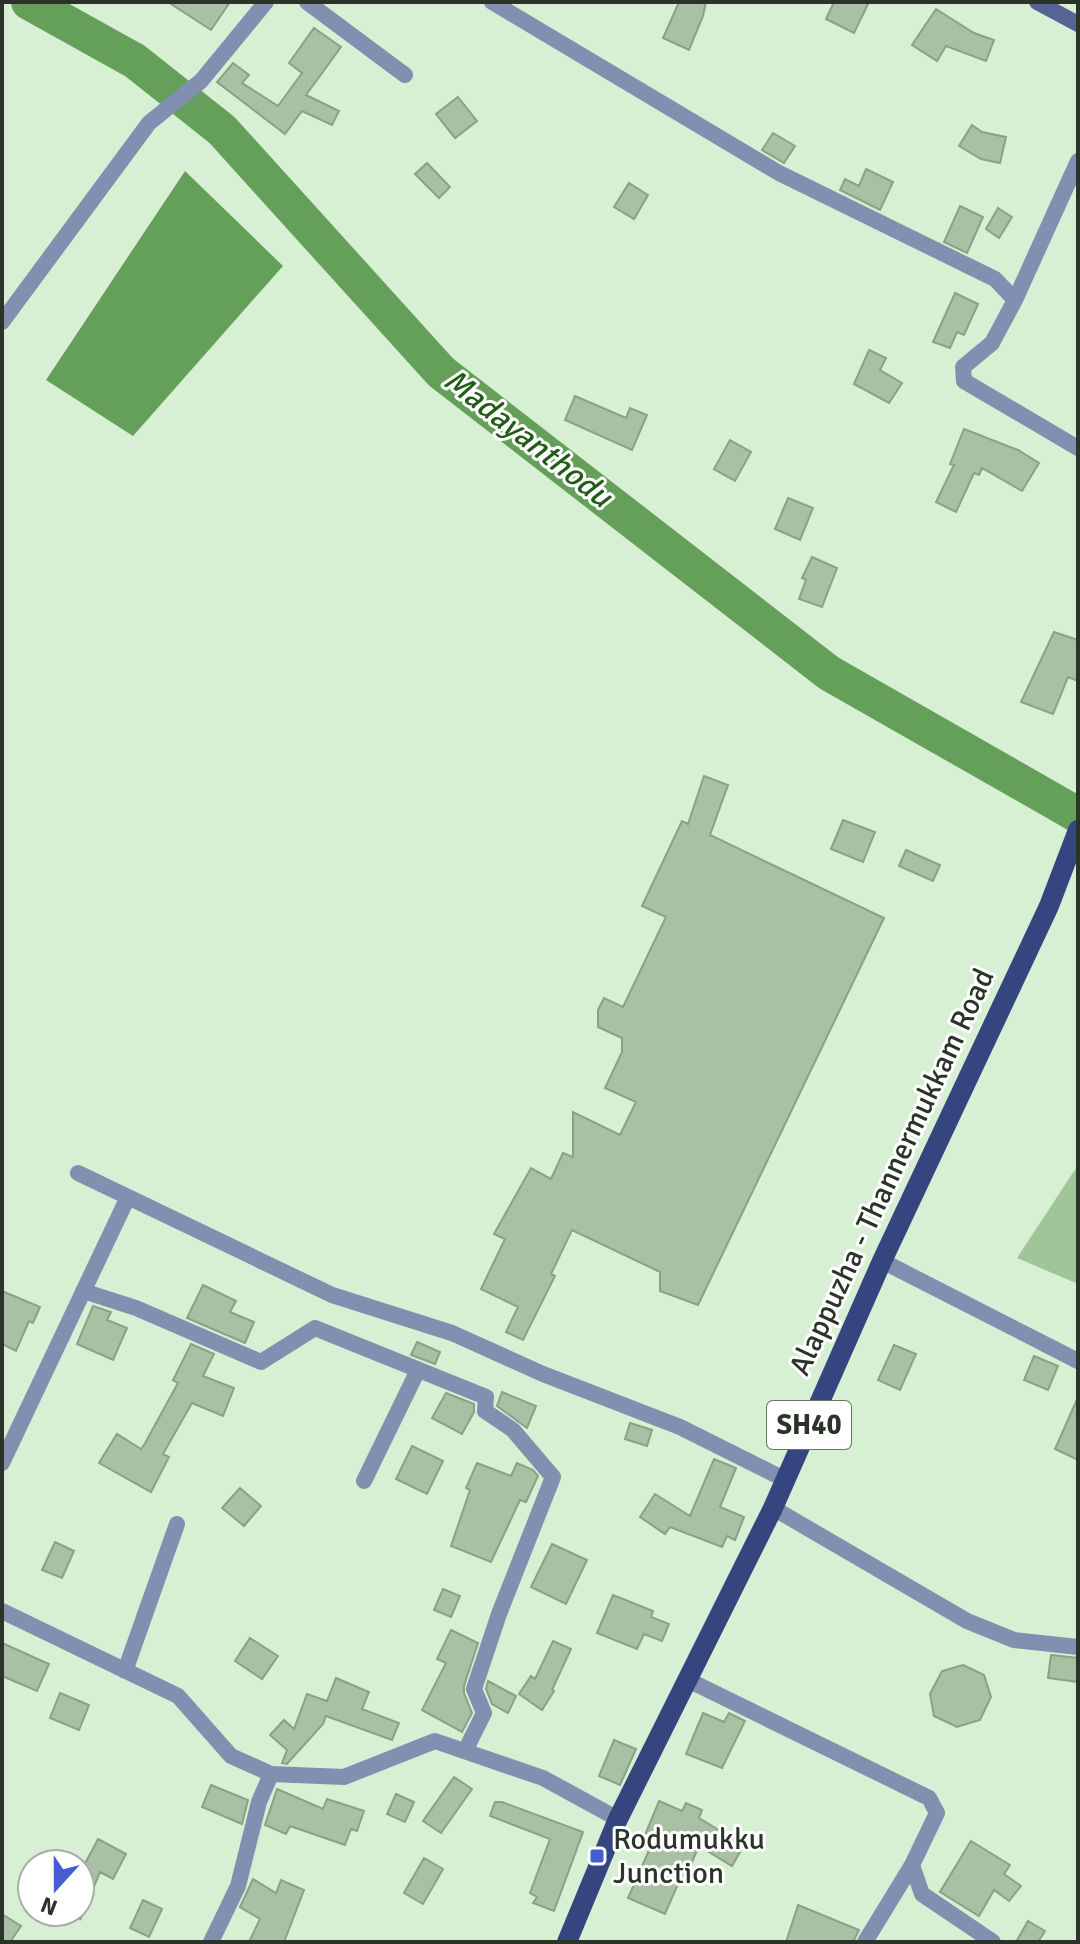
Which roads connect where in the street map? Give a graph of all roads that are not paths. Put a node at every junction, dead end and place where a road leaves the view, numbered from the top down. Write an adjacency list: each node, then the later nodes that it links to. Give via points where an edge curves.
1 (266, 2): 9 (street, via 201,81 149,123)
2 (307, 2): 6 (street)
3 (492, 2): 8 (street, via 779,173 995,279)
4 (1037, 2): 5 (main road)
5 (1078, 24)
6 (405, 75)
7 (1078, 161): 8 (street)
8 (1015, 300): 10 (street, via 992,343 963,367 964,381)
9 (2, 322)
10 (1078, 448)
11 (1078, 830): 14 (main road, Alappuzha - Thannermukkam Road / SH40, via 1049,906)
12 (78, 1173): 13 (street)
13 (128, 1197): 15 (street); 19 (street, via 332,1295 452,1333 680,1427)
14 (882, 1261): 16 (street); 19 (main road, Alappuzha - Thannermukkam Road / SH40)
15 (83, 1291): 17 (street, via 261,1362 315,1328); 18 (street)
16 (1078, 1361)
17 (418, 1370): 20 (street); 27 (street, via 486,1397 485,1411 513,1430 553,1477 474,1689 484,1713)
18 (2, 1463)
19 (784, 1479): 21 (main road, Alappuzha - Thannermukkam Road / SH40)
20 (364, 1481)
21 (773, 1508): 24 (street, via 967,1621 1014,1640); 26 (main road, Alappuzha - Thannermukkam Road / SH40)
22 (177, 1524): 25 (street)
23 (2, 1611): 25 (street)
24 (1078, 1647)
25 (125, 1671): 28 (street, via 178,1696 231,1756)
26 (688, 1680): 29 (main road, Alappuzha - Thannermukkam Road / SH40); 30 (street, via 929,1798 937,1813)
27 (465, 1751): 28 (street, via 435,1741 344,1777); 29 (street, via 543,1778)
28 (271, 1774): 31 (street, via 238,1886)
29 (618, 1819): 32 (main road, Alappuzha - Thannermukkam Road / SH40)
30 (912, 1865): 33 (street); 34 (street, via 922,1894)
31 (211, 1942)
32 (567, 1942)
33 (865, 1942)
34 (993, 1942)

